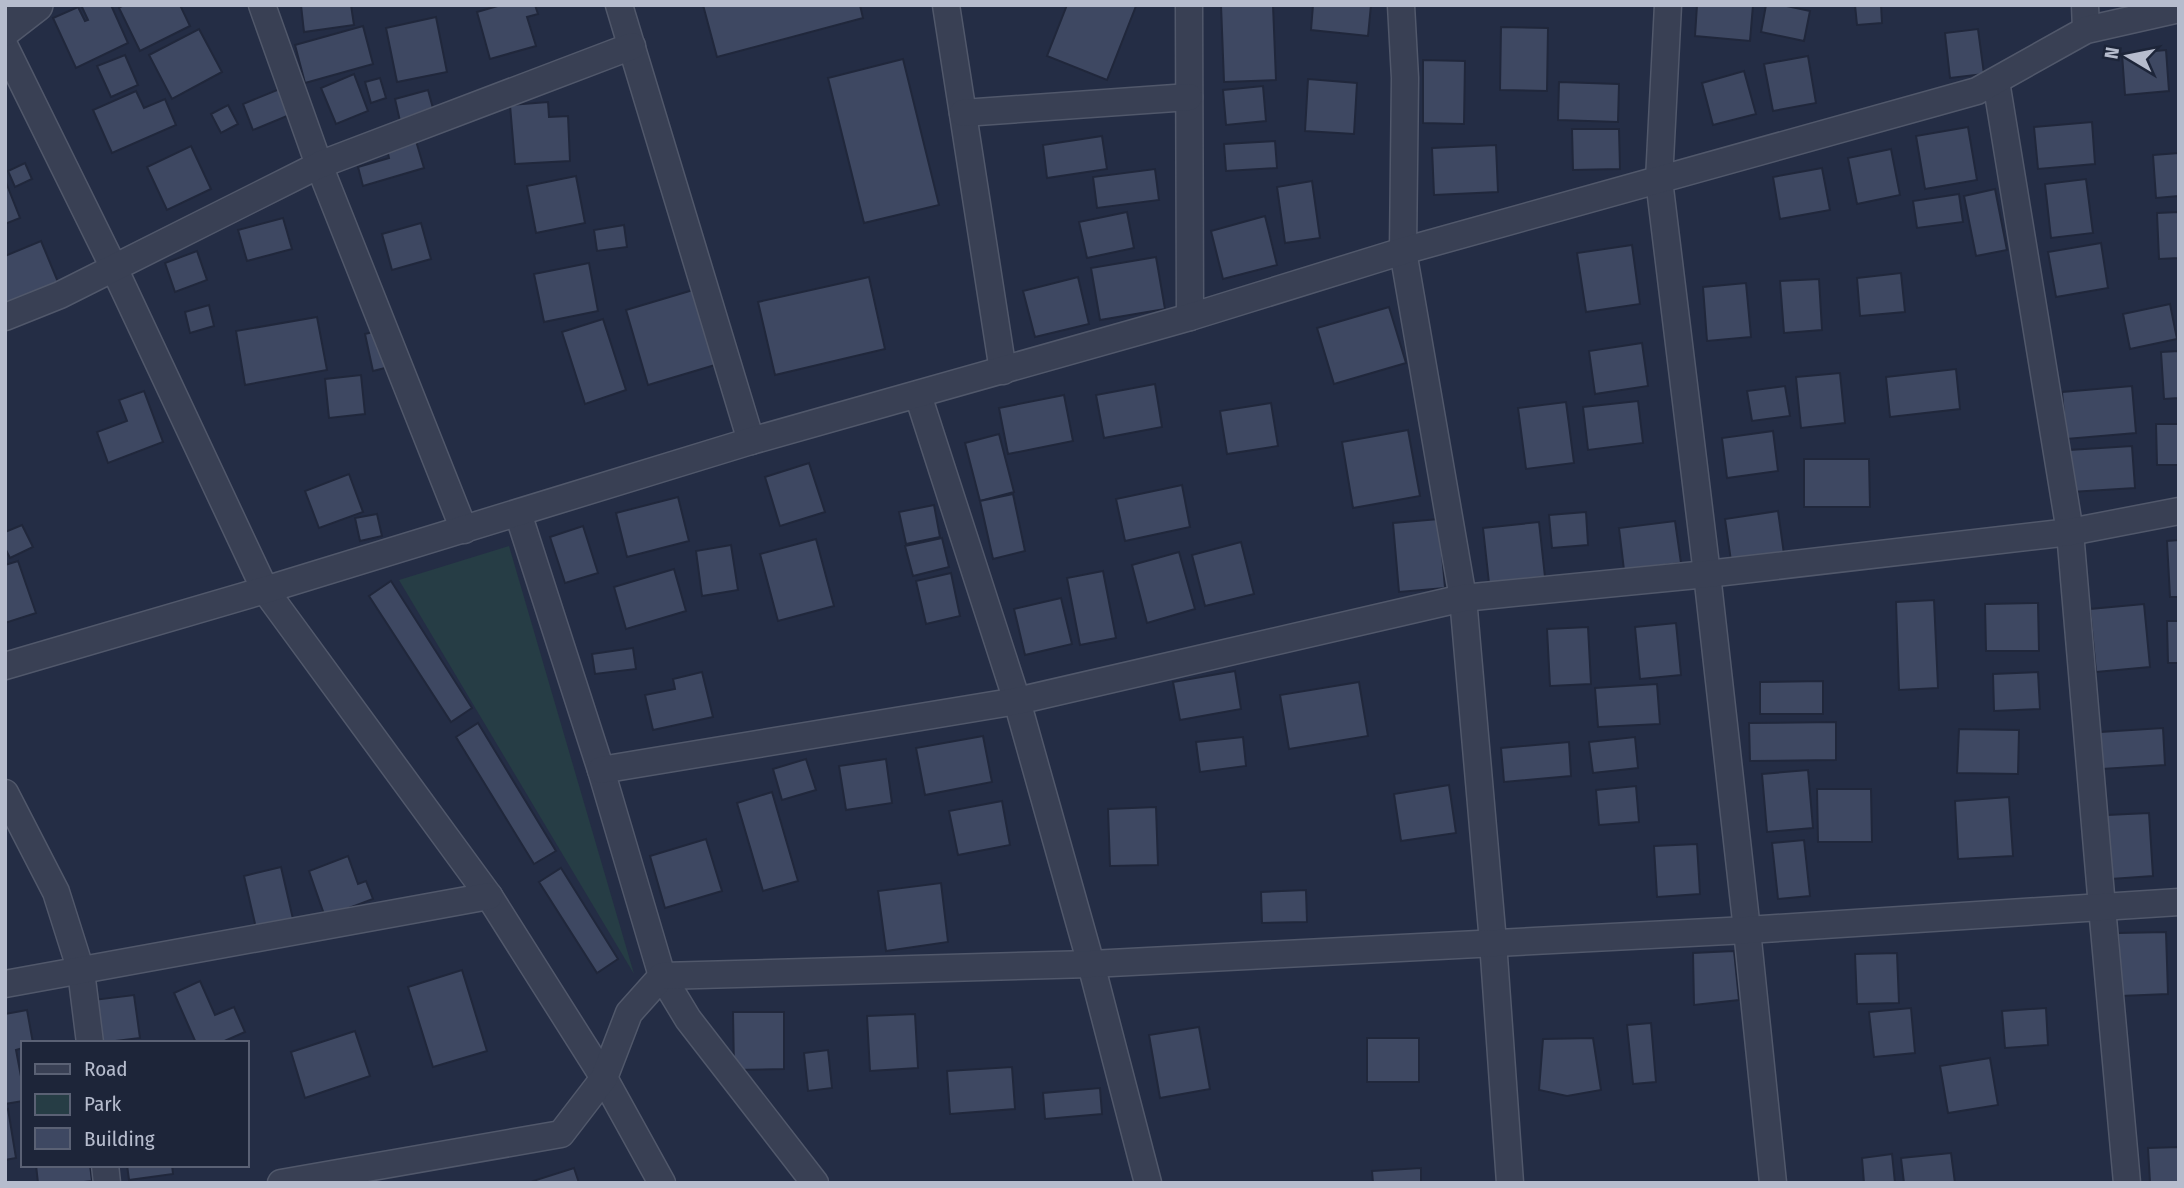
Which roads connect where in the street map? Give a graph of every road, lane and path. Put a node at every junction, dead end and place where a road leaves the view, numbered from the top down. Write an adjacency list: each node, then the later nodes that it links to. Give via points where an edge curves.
1 (36, 5): 10 (street)
2 (262, 5): 16 (street)
3 (619, 5): 11 (street)
4 (946, 5): 15 (street)
5 (1189, 5): 14 (street)
6 (1401, 5): 18 (street)
7 (1668, 5): 17 (street)
8 (2179, 9): 9 (street)
9 (2086, 18): 13 (street)
10 (5, 29)
11 (632, 46): 16 (street); 24 (street)
12 (5, 47): 19 (street)
13 (1996, 81): 17 (street, via 1977,91); 28 (street)
14 (1189, 97): 15 (street); 21 (street)
15 (963, 113): 22 (street)
16 (319, 165): 19 (street); 27 (street)
17 (1659, 180): 18 (street); 29 (street)
18 (1403, 251): 21 (street); 31 (street)
19 (114, 268): 20 (street); 30 (street)
20 (5, 317)
21 (1190, 317): 22 (street)
22 (1003, 371): 23 (street)
23 (918, 395): 24 (street); 33 (street)
24 (751, 441): 26 (street)
25 (2179, 511): 28 (street)
26 (518, 513): 27 (street); 34 (street)
27 (464, 530): 30 (street)
28 (2070, 532): 29 (street); 38 (street)
29 (1707, 574): 31 (street); 39 (street)
30 (265, 590): 32 (street); 36 (street)
31 (1463, 598): 33 (street); 40 (street)
32 (5, 667)
33 (1017, 701): 34 (street); 41 (street)
34 (601, 770): 43 (street)
35 (5, 793): 42 (street, via 56,892)
36 (489, 895): 42 (street); 46 (street)
37 (2179, 902): 38 (street)
38 (2102, 907): 39 (street); 53 (street)
39 (1747, 930): 40 (street); 52 (street)
40 (1493, 942): 41 (street); 51 (street)
41 (1091, 964): 43 (street); 50 (street)
42 (81, 971): 44 (street); 45 (street)
43 (662, 975): 46 (street, via 629,1013); 49 (street, via 688,1019)
44 (5, 984)
45 (90, 1041)
46 (604, 1079): 47 (street, via 561,1134); 48 (street)
47 (281, 1183)
48 (662, 1183)
49 (815, 1183)
50 (1148, 1183)
51 (1510, 1183)
52 (1773, 1183)
53 (2127, 1183)

